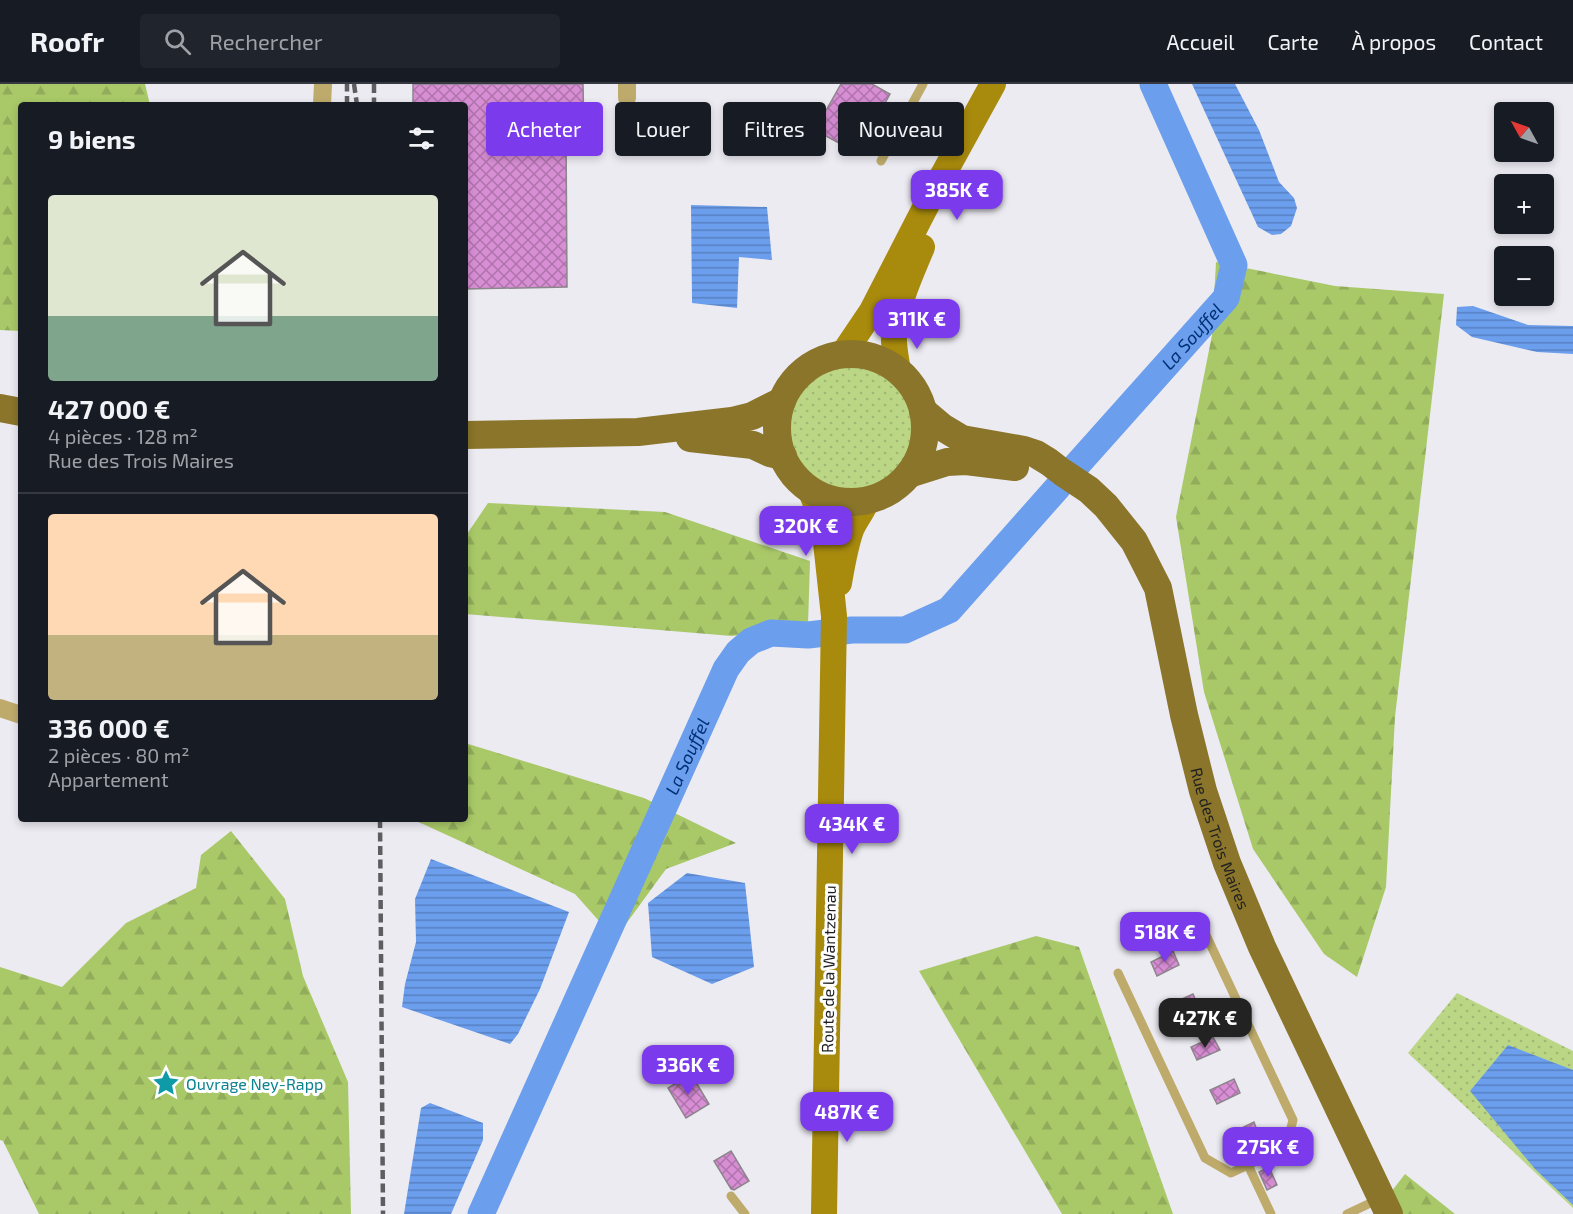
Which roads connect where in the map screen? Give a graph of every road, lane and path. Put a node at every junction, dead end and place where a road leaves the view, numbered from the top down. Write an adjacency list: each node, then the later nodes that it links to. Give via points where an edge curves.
1 (323, 84): 4 (street)
2 (923, 84): 5 (lane)
3 (990, 91): 6 (main road, via 872,311); 7 (main road, via 900,303 894,334)
4 (322, 102)
5 (880, 160)
6 (843, 354): 7 (main road, via 872,357); 8 (main road, via 827,358 800,374)
7 (898, 371): 11 (main road, via 914,389)
8 (782, 401): 12 (main road, via 732,421); 14 (main road, via 778,438)
9 (0, 408): 10 (main road)
10 (18, 411)
11 (923, 411): 15 (main road, Rue des Trois Maires, via 962,439 1024,450); 16 (main road, via 923,444)
12 (638, 432): 13 (main road); 14 (main road, via 737,442)
13 (468, 435)
14 (783, 456): 17 (main road, via 794,475)
15 (1062, 472): 16 (main road, Rue des Trois Maires, via 966,461 947,462); 26 (main road, Rue des Trois Maires, via 1106,506 1134,541 1158,588 1203,791 1227,863 1262,947)
16 (909, 474): 18 (main road, via 883,495)
17 (810, 489): 18 (main road, via 848,502); 19 (main road, Route de la Wantzenau, via 824,525)
18 (867, 500): 19 (main road, Route de la Wantzenau, via 846,548)
19 (834, 627): 28 (main road, Route de la Wantzenau)
20 (0, 708): 21 (street)
21 (18, 714)
22 (1205, 933): 24 (lane, via 1293,1120 1286,1147)
23 (1118, 973): 24 (lane, via 1205,1158 1231,1173)
24 (1248, 1165): 29 (lane)
25 (731, 1196): 27 (lane)
26 (1385, 1206): 30 (lane)
27 (745, 1214)
28 (824, 1214)
29 (1271, 1214)
30 (1347, 1214)

